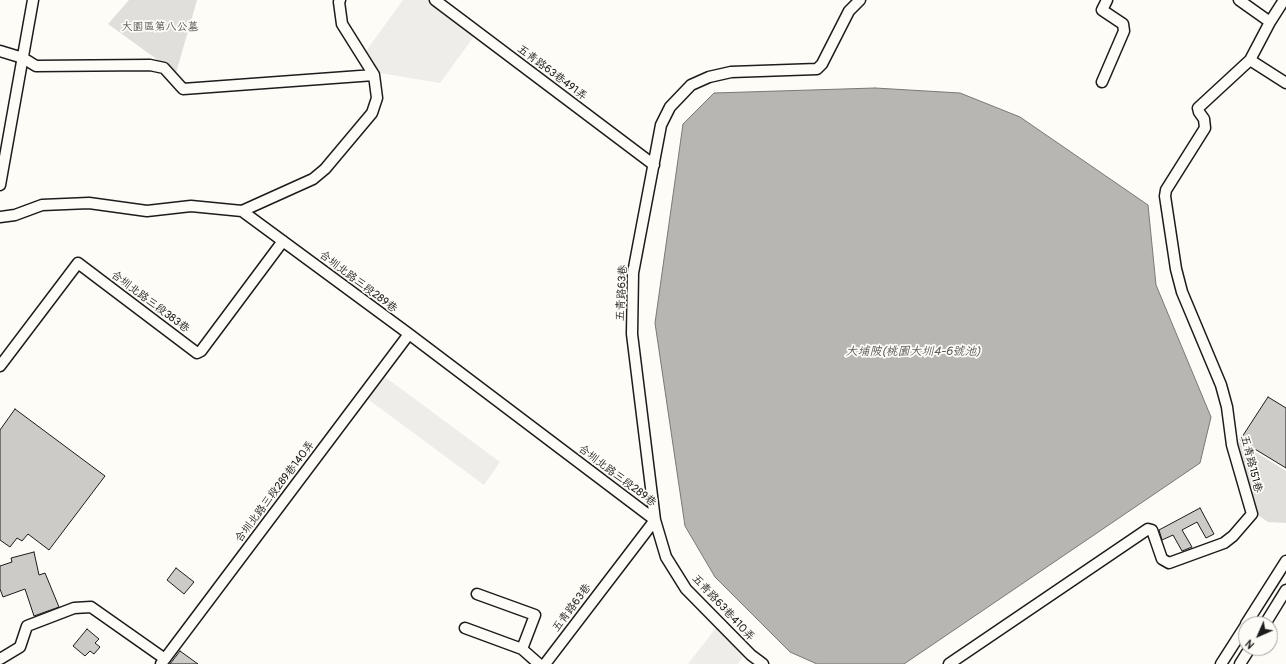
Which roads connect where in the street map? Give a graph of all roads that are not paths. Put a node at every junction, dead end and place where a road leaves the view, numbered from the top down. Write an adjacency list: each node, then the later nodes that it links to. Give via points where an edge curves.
1 (33, 0): 10 (street)
2 (340, 0): 12 (street, via 342,24)
3 (435, 0): 15 (street, 五青路63巷491弄)
4 (860, 0): 15 (street, 五青路63巷, via 849,11 817,69 731,72 709,77 691,85 670,107 661,125)
5 (1107, 0): 13 (street, via 1102,10 1123,24 1124,31)
6 (1239, 0): 8 (street)
7 (1284, 0): 8 (street)
8 (1270, 22): 11 (street)
9 (0, 51): 10 (street)
10 (23, 58): 12 (street, via 36,66 150,65 164,68 182,89); 16 (street)
11 (1250, 60): 14 (street); 36 (street, 五青路151巷, via 1198,108 1206,123 1205,128 1166,190 1165,196 1182,292 1221,385 1232,445 1252,514 1224,543 1169,563 1162,559 1152,530 1148,529)
12 (374, 75): 17 (street, via 377,98 372,113 325,169 313,179)
13 (1102, 82)
14 (1286, 83)
15 (654, 165): 22 (street, 五青路63巷, via 633,273 632,334)
16 (0, 185)
17 (242, 211): 18 (street, via 191,206 147,211 89,203 42,205 15,215); 19 (street, 合圳北路三段289巷)
18 (0, 217)
19 (283, 241): 20 (street, 合圳北路三段289巷); 21 (street, 合圳北路三段383巷, via 197,353 78,263)
20 (409, 334): 22 (street, 合圳北路三段289巷); 32 (street, 合圳北路三段289巷140弄)
21 (0, 366)
22 (655, 520): 34 (street, 五青路63巷); 35 (street, 五青路63巷410弄, via 666,557 686,589)
23 (1286, 561): 26 (street)
24 (1286, 590): 27 (street)
25 (477, 594): 30 (street, via 535,615)
26 (1251, 616)
27 (1270, 616)
28 (465, 628): 30 (street)
29 (1238, 637): 37 (street)
30 (522, 649): 33 (street)
31 (0, 659): 32 (street, via 20,647 27,626 74,608 91,607)
32 (163, 661)
33 (539, 664)
34 (545, 664)
35 (763, 664)
36 (949, 664)
37 (1221, 664)

